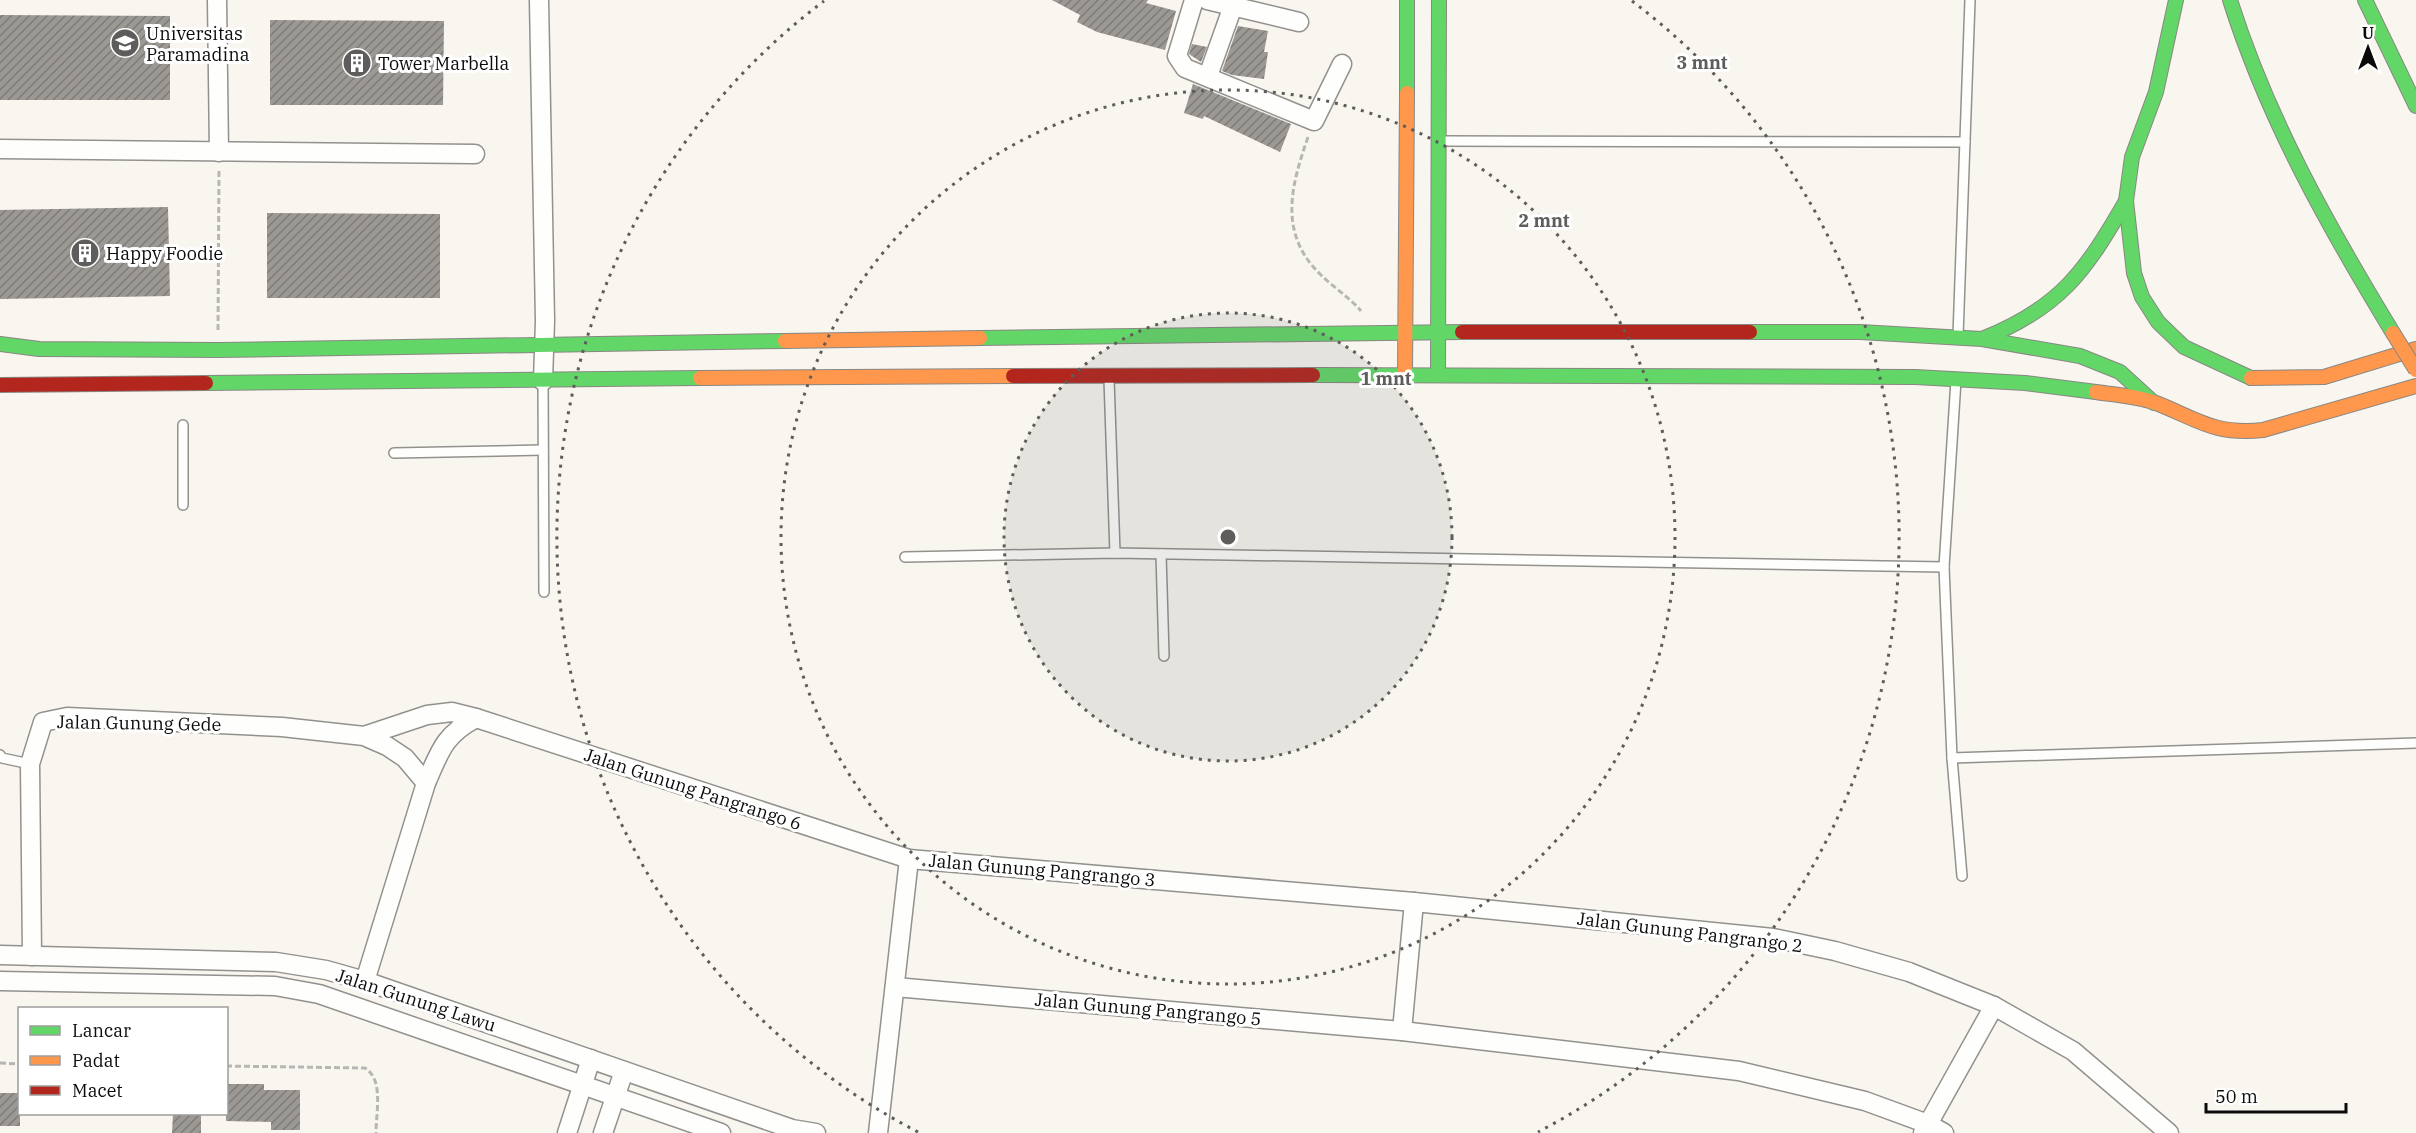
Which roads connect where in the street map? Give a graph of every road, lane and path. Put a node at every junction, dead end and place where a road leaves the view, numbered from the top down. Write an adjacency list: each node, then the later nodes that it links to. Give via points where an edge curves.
1 (217, 0): 20 (street)
2 (539, 0): 30 (street)
3 (1194, 0): 14 (street, via 1177,56 1185,68)
4 (1207, 0): 11 (street)
5 (1407, 0): 24 (street)
6 (1439, 0): 17 (street)
7 (1970, 0): 18 (lane)
8 (2176, 0): 22 (street, via 2156,92 2132,157)
9 (2230, 0): 32 (street, bridge, via 2289,155 2321,216)
10 (2365, 0): 15 (street)
11 (1233, 6): 12 (street); 14 (street)
12 (1299, 22)
13 (1342, 64): 16 (street)
14 (1208, 76): 16 (street)
15 (2416, 106)
16 (1314, 120): 26 (path, via 1299,162 1292,198 1294,237 1319,273 1363,312)
17 (1439, 141): 18 (lane); 25 (street)
18 (1965, 142): 27 (lane)
19 (0, 149): 20 (street)
20 (219, 152): 21 (street); 23 (path)
21 (475, 154)
22 (2126, 201): 28 (street, via 2080,275 2053,302 2025,320); 31 (street, via 2134,273 2142,297 2158,322 2184,347 2247,378 2282,379 2324,377)
23 (218, 326)
24 (1405, 332): 25 (street); 26 (street); 33 (street)
25 (1438, 332): 27 (street, via 1860,332); 34 (street)
26 (1365, 333): 30 (street)
27 (1958, 336): 28 (street)
28 (1982, 339): 40 (street, via 2040,347 2097,361 2120,372)
29 (0, 344): 30 (street, via 39,349 206,350)
30 (545, 345): 37 (street)
31 (2416, 350)
32 (2416, 370)
33 (1405, 374): 34 (street); 35 (street)
34 (1438, 374): 36 (street)
35 (1108, 376): 37 (street); 45 (lane)
36 (1956, 376): 40 (street, via 2058,386); 48 (lane)
37 (543, 381): 38 (street); 42 (lane)
38 (0, 385)
39 (2416, 386): 40 (street, via 2263,430 2236,433 2210,430)
40 (2154, 403)
41 (183, 425): 44 (lane)
42 (543, 450): 43 (lane); 49 (lane)
43 (394, 453)
44 (183, 505)
45 (1115, 553): 46 (lane); 47 (lane)
46 (1161, 554): 48 (lane); 50 (lane)
47 (905, 557)
48 (1944, 567): 55 (lane)
49 (544, 592)
50 (1164, 656)
51 (476, 718): 52 (street, Jalan Gunung Pangrango 6, via 452,712 427,715); 57 (street, via 445,740); 58 (street, Jalan Gunung Pangrango 6)
52 (364, 736): 56 (street, Jalan Gunung Gede, via 282,727 67,717 42,722); 57 (street, via 405,758)
53 (2416, 743): 55 (lane)
54 (0, 754): 56 (lane, via 2,758)
55 (1952, 758): 59 (lane)
56 (30, 764): 62 (street, Jalan Gunung Gede)
57 (426, 783): 64 (street)
58 (909, 859): 60 (street, Jalan Gunung Pangrango 3); 65 (street, Jalan Gunung Pangrango 3)
59 (1962, 876)
60 (1414, 902): 66 (street, Jalan Gunung Pangrango 2, via 1773,938 1909,972); 67 (street)
61 (0, 955): 62 (street, Jalan Gunung Lawu)
62 (32, 956): 64 (street, Jalan Gunung Lawu, via 276,962)
63 (0, 981): 73 (street, Jalan Gunung Lawu, via 275,986 319,994)
64 (365, 981): 68 (street, Jalan Gunung Lawu)
65 (895, 987): 67 (street, Jalan Gunung Pangrango 5); 81 (street, Jalan Gunung Pangrango 3)
66 (1994, 1006): 75 (street); 83 (street, Jalan Gunung Pangrango 2, via 2073,1051)
67 (1402, 1031): 75 (street, via 1739,1071 1865,1101)
68 (591, 1059): 72 (street, Jalan Gunung Lawu); 73 (street)
69 (0, 1064): 70 (path)
70 (18, 1064)
71 (228, 1066): 76 (path, via 364,1068 377,1081)
72 (624, 1071): 74 (street); 80 (street, Jalan Gunung Lawu, via 792,1129)
73 (582, 1086): 74 (street, Jalan Gunung Lawu); 77 (street)
74 (615, 1097): 78 (street); 79 (street, Jalan Gunung Lawu)
75 (1926, 1128): 82 (street)
76 (376, 1133)
77 (567, 1133)
78 (603, 1133)
79 (721, 1133)
80 (816, 1133)
81 (879, 1133)
82 (1944, 1133)
83 (2169, 1133)

